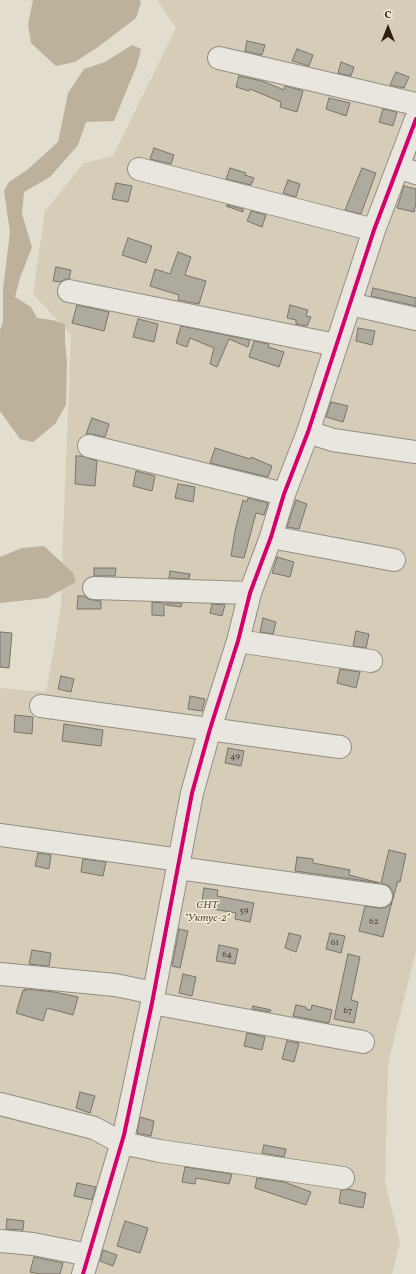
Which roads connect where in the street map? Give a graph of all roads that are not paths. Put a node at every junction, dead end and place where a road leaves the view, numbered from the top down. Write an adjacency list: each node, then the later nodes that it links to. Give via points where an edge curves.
1 (219, 58): 2 (street)
2 (416, 104)
3 (416, 119): 5 (street)
4 (139, 169): 6 (street)
5 (407, 170): 6 (street)
6 (374, 230): 8 (street)
7 (69, 291): 10 (street)
8 (350, 304): 9 (street); 10 (street)
9 (416, 319)
10 (336, 345): 11 (street)
11 (308, 432): 13 (street, via 333,440); 14 (street)
12 (89, 446): 14 (street)
13 (416, 452)
14 (284, 494): 15 (street)
15 (271, 537): 16 (street); 18 (street)
16 (394, 560)
17 (94, 588): 18 (street)
18 (250, 593): 19 (street)
19 (238, 641): 20 (street); 22 (street)
20 (371, 661)
21 (41, 706): 22 (street)
22 (210, 729): 23 (street); 25 (street, via 192,792)
23 (340, 747)
24 (0, 835): 25 (street)
25 (179, 864): 26 (street); 28 (street)
26 (381, 896)
27 (0, 974): 28 (street, via 115,985)
28 (154, 998): 29 (street); 31 (street)
29 (363, 1042)
30 (0, 1104): 31 (street, via 94,1128)
31 (122, 1143): 32 (street); 34 (street)
32 (343, 1178)
33 (0, 1241): 34 (street, via 33,1244)
34 (86, 1269)

